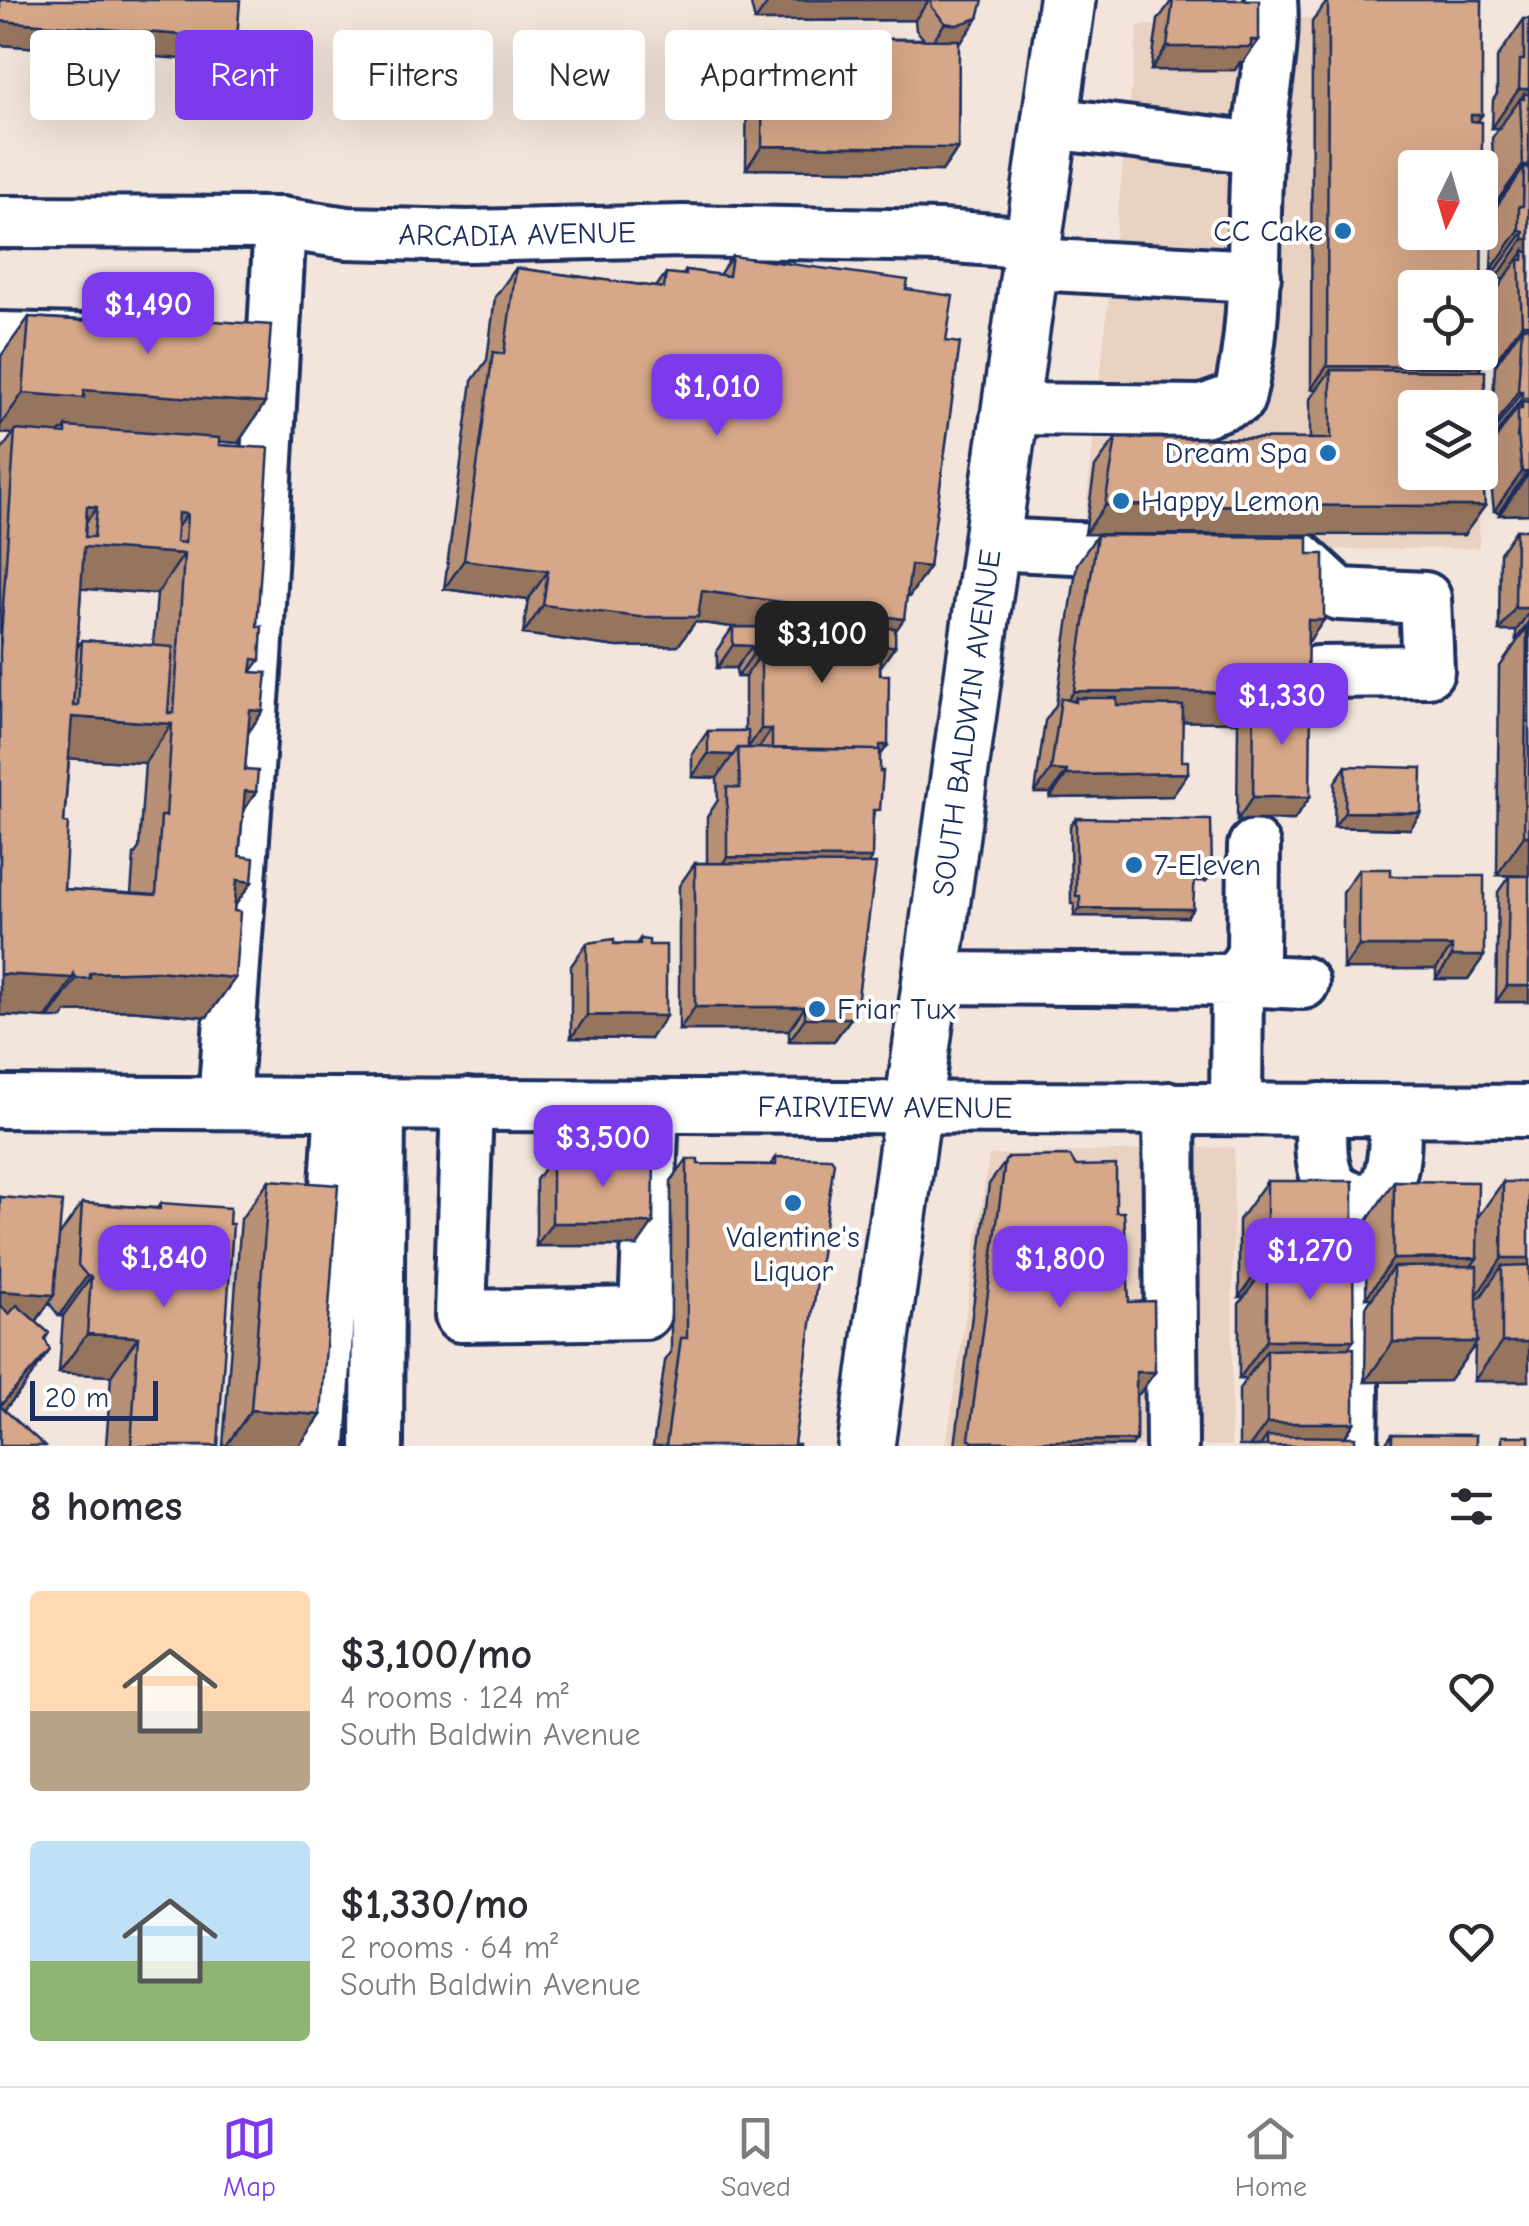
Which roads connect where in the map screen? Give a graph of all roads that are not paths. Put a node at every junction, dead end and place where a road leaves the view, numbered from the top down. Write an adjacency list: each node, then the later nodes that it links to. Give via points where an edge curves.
1 (1068, 0): 3 (main road, SOUTH BALDWIN AVENUE)
2 (1271, 0): 4 (street)
3 (1051, 122): 4 (street); 7 (main road, SOUTH BALDWIN AVENUE)
4 (1258, 148): 8 (street)
5 (0, 222): 6 (street, ARCADIA AVENUE)
6 (280, 223): 7 (street, ARCADIA AVENUE, via 347,233 468,236 941,236); 19 (street, via 275,292 253,346 256,658)
7 (1034, 253): 8 (street, ARCADIA AVENUE); 11 (main road, SOUTH BALDWIN AVENUE)
8 (1255, 276): 11 (street, via 1239,398 1202,411)
9 (0, 338): 10 (street)
10 (136, 342)
11 (1012, 409): 12 (main road, SOUTH BALDWIN AVENUE)
12 (992, 544): 13 (street, via 1300,558 1339,594 1425,598 1428,670); 15 (main road, SOUTH BALDWIN AVENUE)
13 (1317, 672)
14 (1254, 846): 16 (street, via 1253,954)
15 (930, 978): 16 (street); 23 (main road, SOUTH BALDWIN AVENUE)
16 (1238, 980): 17 (street); 25 (street)
17 (1304, 983)
18 (0, 1102): 19 (street, FAIRVIEW AVENUE)
19 (224, 1103): 20 (street, FAIRVIEW AVENUE)
20 (360, 1104): 21 (street, FAIRVIEW AVENUE); 30 (street); 31 (street)
21 (467, 1104): 22 (street, FAIRVIEW AVENUE); 22 (street, via 460,1316 645,1313)
22 (652, 1105): 23 (street, FAIRVIEW AVENUE)
23 (911, 1106): 24 (street, FAIRVIEW AVENUE); 32 (main road, SOUTH BALDWIN AVENUE)
24 (1170, 1108): 25 (street, FAIRVIEW AVENUE); 33 (street)
25 (1236, 1109): 26 (street, FAIRVIEW AVENUE)
26 (1321, 1110): 27 (street, FAIRVIEW AVENUE); 29 (street, via 1328,1180)
27 (1394, 1110): 28 (street, FAIRVIEW AVENUE); 29 (street, via 1391,1171 1383,1188)
28 (1529, 1112)
29 (1356, 1198): 34 (street)
30 (320, 1446)
31 (377, 1446)
32 (866, 1446)
33 (1172, 1446)
34 (1352, 1446)

